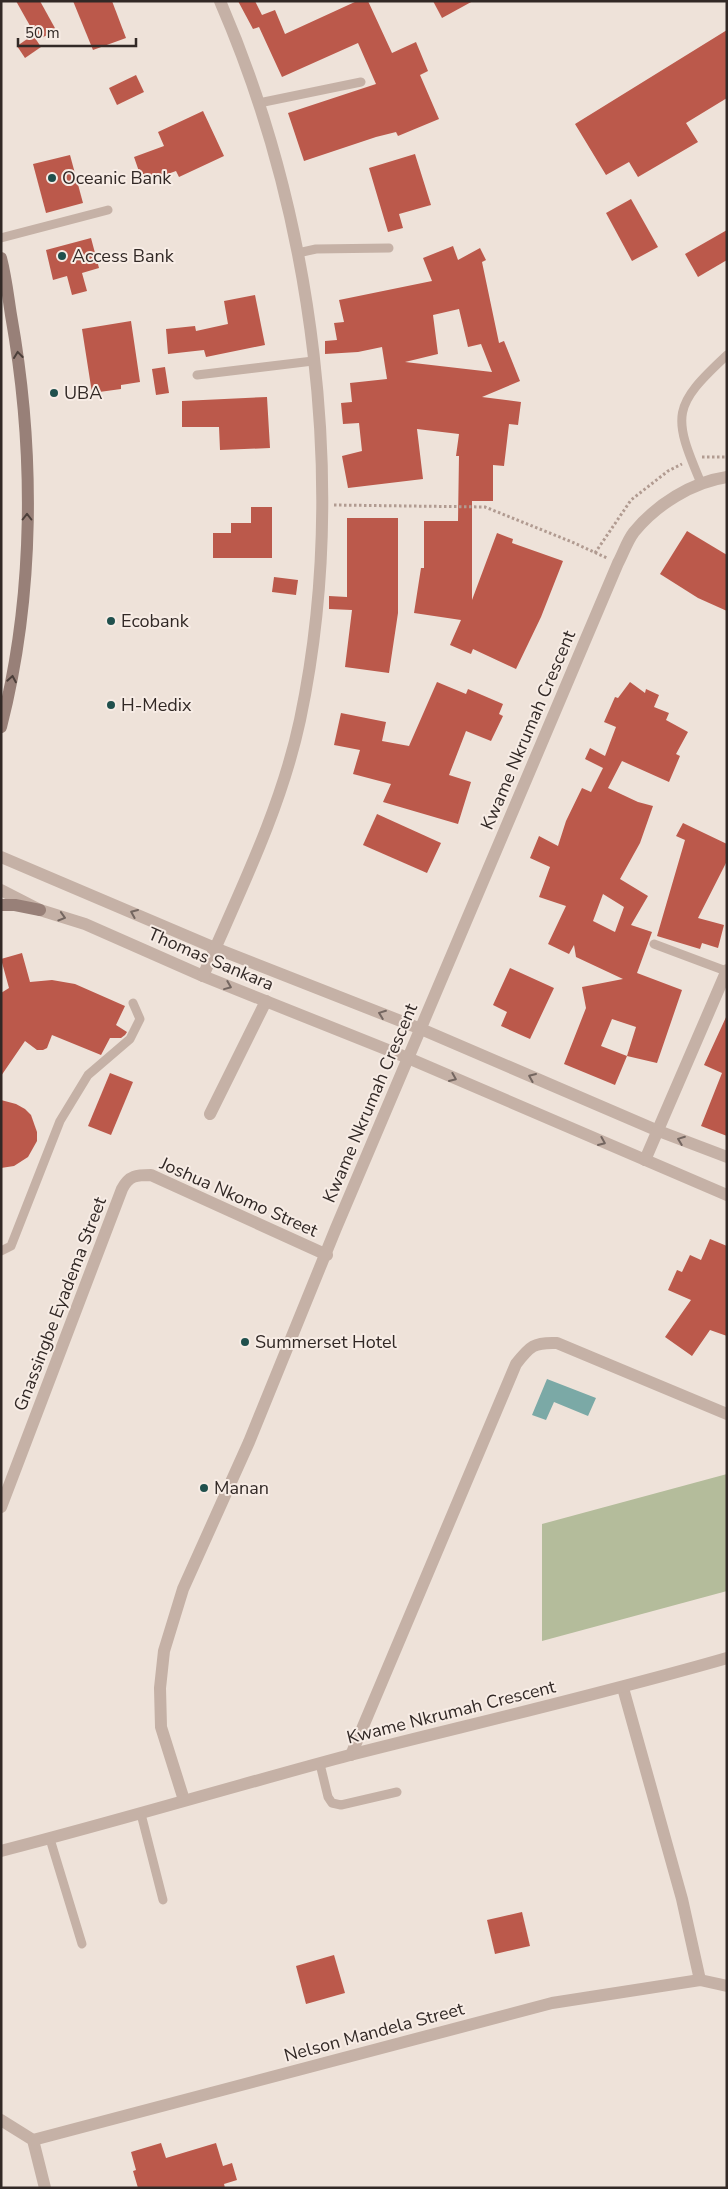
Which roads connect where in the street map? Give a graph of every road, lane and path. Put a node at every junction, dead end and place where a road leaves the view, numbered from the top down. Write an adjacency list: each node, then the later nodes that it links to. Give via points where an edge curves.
1 (220, 1): 3 (street)
2 (361, 82): 3 (lane)
3 (259, 103): 7 (street)
4 (108, 210): 5 (lane)
5 (1, 238)
6 (390, 248): 7 (lane, via 316,249)
7 (298, 253): 10 (street)
8 (2, 260): 19 (main road, one-way to 8, via 18,644 27,523 26,435 18,352)
9 (727, 355): 13 (lane, via 701,378 684,406 682,435)
10 (313, 361): 11 (lane); 16 (street)
11 (197, 375)
12 (727, 457): 13 (path)
13 (691, 460): 15 (lane); 17 (path, via 668,471 631,500)
14 (727, 476): 15 (street, Kwame Nkrumah Crescent)
15 (701, 483): 18 (street, Kwame Nkrumah Crescent, via 666,502 634,533)
16 (323, 506): 17 (path, via 485,507); 25 (street, via 314,637 300,721 282,786)
17 (595, 552): 18 (path)
18 (618, 563): 30 (street, Kwame Nkrumah Crescent)
19 (1, 726)
20 (1, 857): 25 (street, one-way to 20)
21 (1, 890): 23 (street, Thomas Sankara)
22 (1, 905): 23 (main road)
23 (40, 910): 27 (street, Thomas Sankara, one-way to 27, via 85,924)
24 (654, 944): 26 (lane)
25 (215, 948): 27 (street); 30 (street, one-way to 25)
26 (726, 971): 33 (street)
27 (203, 976): 28 (street, Thomas Sankara, one-way to 28)
28 (266, 1001): 31 (street, Thomas Sankara); 32 (street)
29 (133, 1003): 38 (lane, via 140,1019 130,1039 88,1075 60,1121 10,1246)
30 (421, 1029): 31 (street, Kwame Nkrumah Crescent); 33 (street, one-way to 30)
31 (408, 1058): 35 (street, Thomas Sankara, one-way to 35); 39 (street, Kwame Nkrumah Crescent)
32 (210, 1114)
33 (656, 1130): 34 (street, one-way to 33); 35 (street)
34 (727, 1157)
35 (645, 1160): 37 (street, Thomas Sankara)
36 (136, 1174): 39 (street, Joshua Nkomo Street, via 152,1175); 41 (street, Gnassingbe Eyadema Street, via 122,1189)
37 (727, 1195)
38 (1, 1251)
39 (327, 1255): 47 (street, Kwame Nkrumah Crescent, via 183,1589 164,1651 160,1688 161,1727)
40 (727, 1414): 44 (street, via 557,1344 540,1342 527,1350 516,1364)
41 (1, 1507)
42 (727, 1658): 43 (street, Kwame Nkrumah Crescent)
43 (623, 1688): 44 (street, Kwame Nkrumah Crescent); 53 (street, via 679,1890)
44 (351, 1755): 45 (street, Kwame Nkrumah Crescent)
45 (320, 1764): 46 (lane, via 332,1803 341,1805); 47 (street, Kwame Nkrumah Crescent)
46 (397, 1792)
47 (184, 1800): 48 (street, Kwame Nkrumah Crescent)
48 (141, 1814): 49 (street, Kwame Nkrumah Crescent); 51 (lane)
49 (50, 1839): 50 (street, Kwame Nkrumah Crescent); 52 (lane)
50 (1, 1851)
51 (163, 1900)
52 (82, 1944)
53 (700, 1980): 54 (street, Nelson Mandela Street); 56 (street, Nelson Mandela Street, via 552,2003)
54 (727, 1986)
55 (1, 2120): 56 (street)
56 (33, 2140): 57 (street)
57 (45, 2188)

